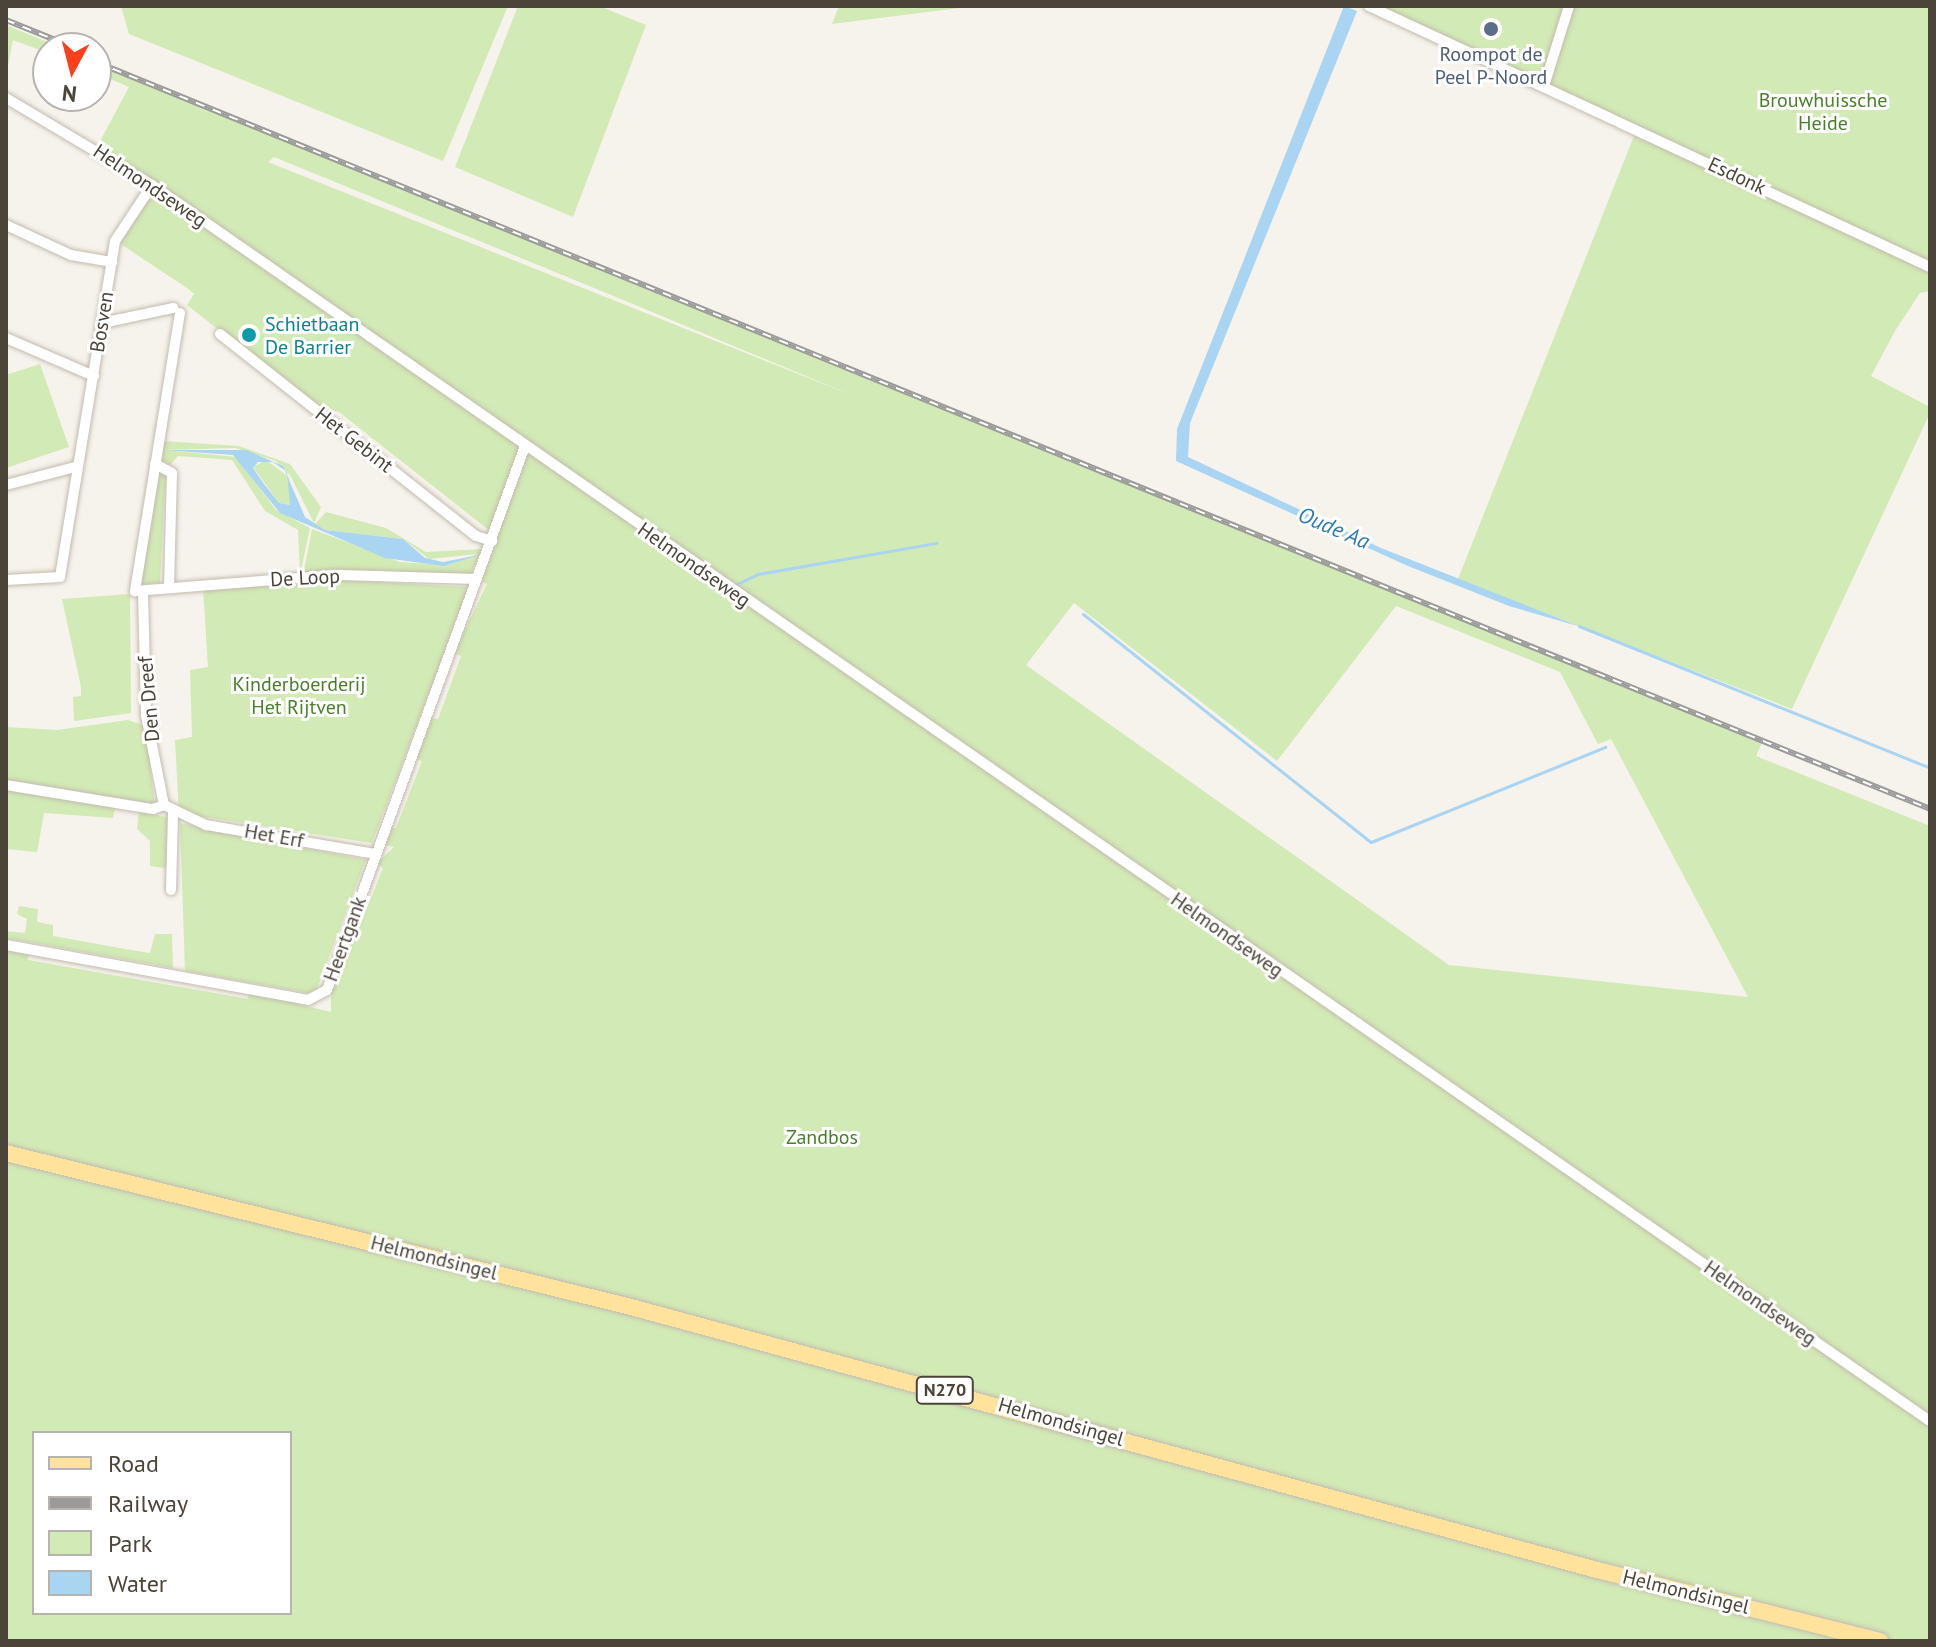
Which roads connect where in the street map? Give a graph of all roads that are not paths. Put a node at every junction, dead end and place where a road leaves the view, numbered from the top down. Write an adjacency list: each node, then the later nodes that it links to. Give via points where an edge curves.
1 (1369, 6): 4 (street, Esdonk)
2 (1394, 6): 4 (street)
3 (1569, 6): 5 (street)
4 (1396, 20): 5 (street, Esdonk)
5 (1544, 86): 10 (street, Esdonk)
6 (6, 98): 7 (street, Helmondseweg)
7 (152, 185): 9 (street, Bosven, via 115,241); 15 (street, Helmondseweg)
8 (6, 225): 9 (street, via 71,255)
9 (112, 262): 11 (street, Bosven)
10 (1930, 267)
11 (102, 323): 14 (street, Bosven); 16 (street, Den Dreef, via 177,310)
12 (220, 334): 19 (street, Het Gebint, via 476,536)
13 (6, 338): 14 (street)
14 (94, 376): 17 (street, Bosven)
15 (525, 446): 19 (street); 30 (street, Helmondseweg)
16 (155, 464): 22 (street, via 172,473); 23 (street, Den Dreef)
17 (75, 467): 18 (street); 21 (street, Bosven, via 60,577)
18 (6, 485)
19 (492, 541): 20 (street)
20 (477, 579): 22 (street, De Loop, via 340,575); 26 (street, Heertgank)
21 (6, 580)
22 (169, 585): 23 (street, De Loop)
23 (139, 591): 25 (street, Den Dreef, via 146,715)
24 (6, 785): 25 (street, Het Erf)
25 (168, 809): 26 (street, Het Erf, via 206,825); 27 (street)
26 (376, 854): 28 (street, Heertgank, via 327,990 318,998)
27 (171, 890)
28 (6, 945)
29 (6, 1153): 31 (main road, Helmondsingel / N270, via 662,1315 1597,1570)
30 (1930, 1421)
31 (1880, 1641)

